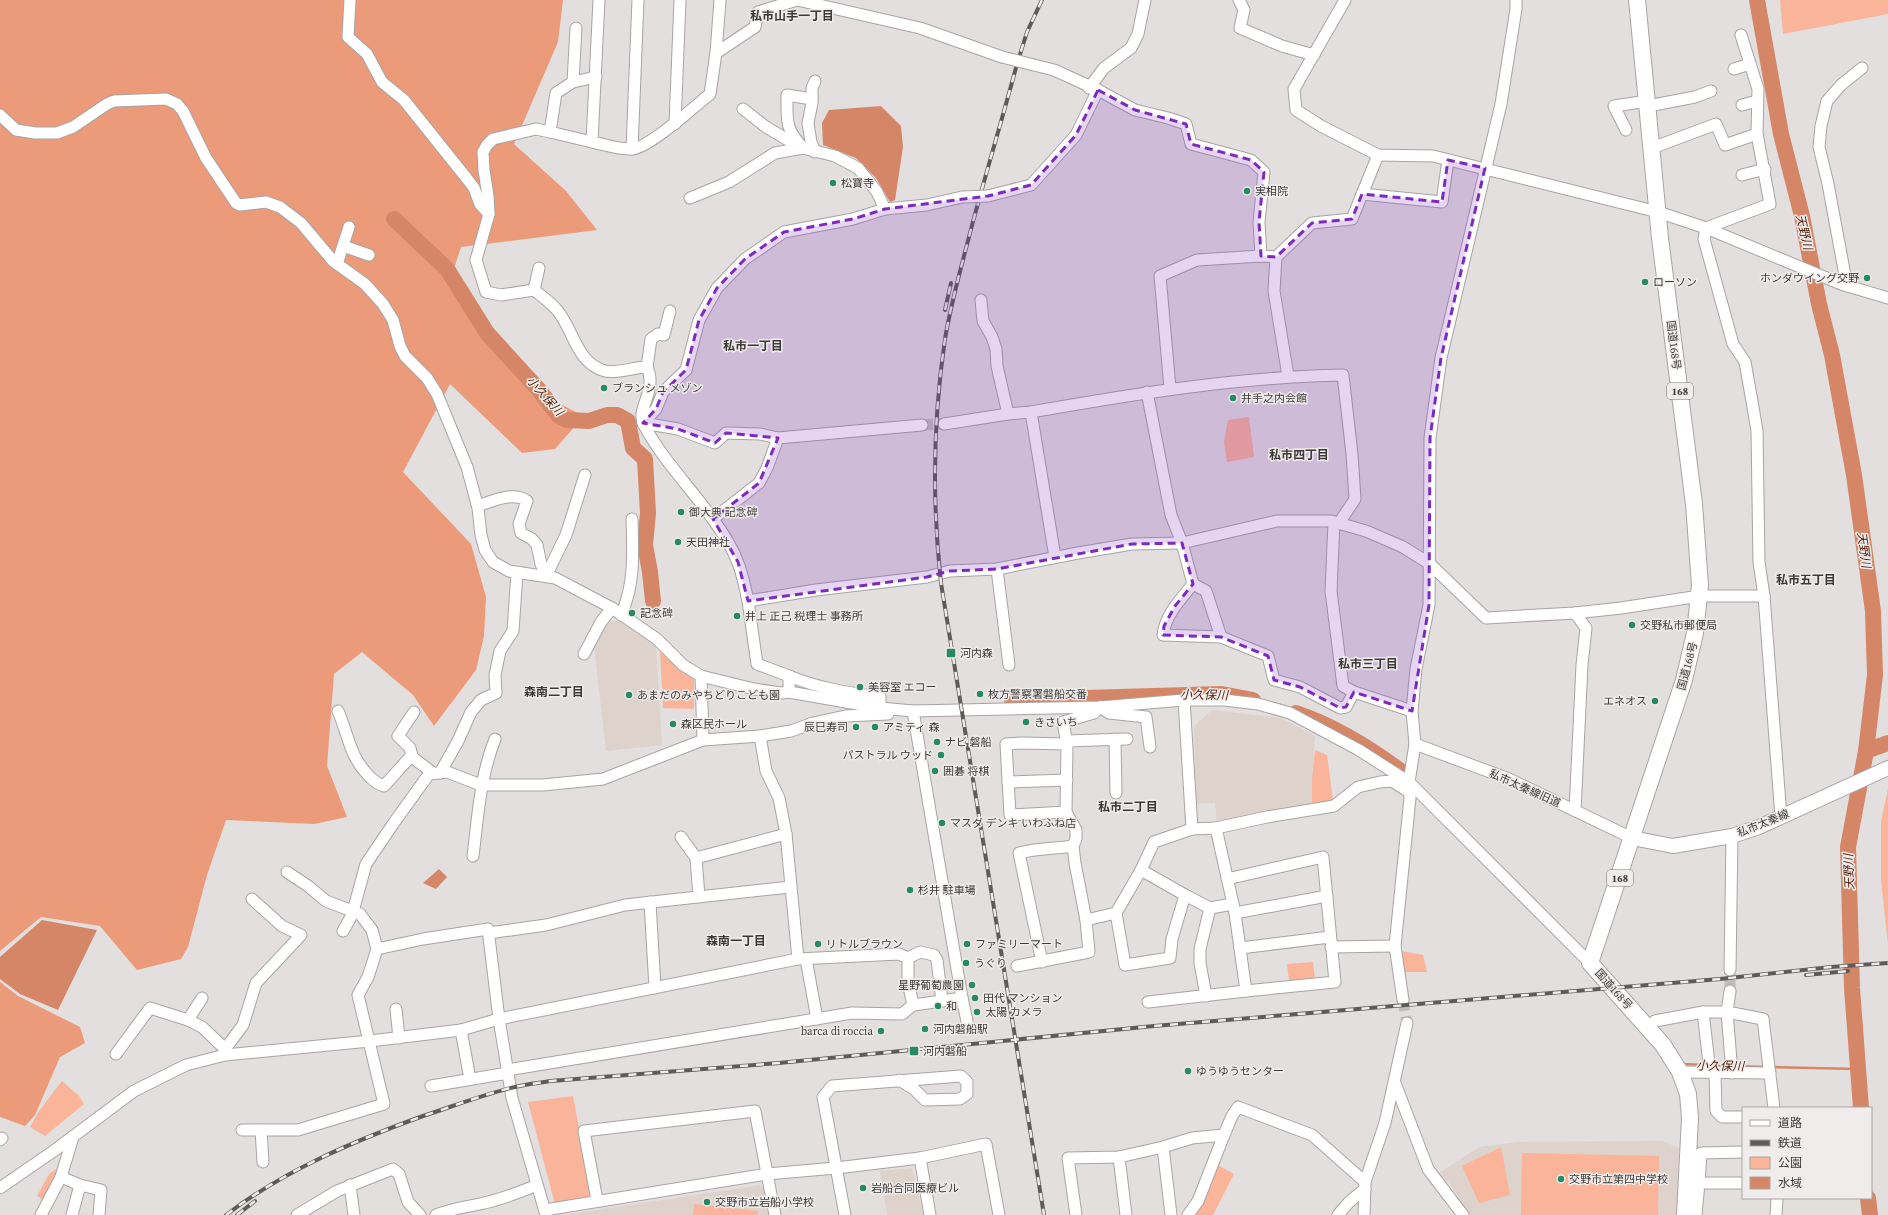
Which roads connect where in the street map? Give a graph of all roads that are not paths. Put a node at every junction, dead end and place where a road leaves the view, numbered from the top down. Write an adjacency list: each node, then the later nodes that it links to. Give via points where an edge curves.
1 (350, 0): 50 (street, via 348,37 367,54 382,82 404,100 468,180 480,204)
2 (600, 0): 21 (street)
3 (638, 0): 39 (street)
4 (680, 0): 32 (street)
5 (720, 0): 16 (street)
6 (758, 0): 13 (street)
7 (797, 0): 13 (street); 24 (street, bridge, via 920,28 1002,57 1054,70)
8 (1145, 0): 24 (street, via 1138,34 1131,48 1104,68)
9 (1239, 0): 17 (street, via 1244,10 1240,28 1282,46)
10 (1516, 0): 43 (street, via 1501,104)
11 (1637, 0): 28 (highway, 国道168号 / 168)
12 (1342, 1): 17 (street)
13 (758, 12): 16 (street, via 755,27)
14 (576, 28): 23 (street)
15 (1741, 35): 18 (street)
16 (716, 53): 32 (street, via 710,94)
17 (1314, 55): 41 (street, via 1294,89 1296,110)
18 (1750, 64): 19 (street); 27 (street, via 1758,90)
19 (1734, 68)
20 (1862, 68): 59 (street, via 1841,85 1827,101 1819,147 1828,184)
21 (596, 77): 23 (street); 36 (street)
22 (815, 81): 26 (street)
23 (573, 82): 34 (street, via 556,93)
24 (1093, 89): 48 (street, bridge, via 1076,135 1031,185 988,196 962,197 927,205); 55 (street, via 1135,110 1186,124 1191,144 1251,160 1264,172 1259,222)
25 (1711, 91): 28 (street, via 1695,97)
26 (812, 99): 37 (street, via 787,95 788,125 792,135); 40 (street, via 808,123)
27 (1757, 101): 29 (street); 35 (street)
28 (1648, 104): 33 (street, via 1614,106); 38 (highway, 国道168号 / 168)
29 (1742, 105)
30 (744, 109): 37 (street, via 785,140)
31 (0, 114): 57 (street, via 16,130 35,134 57,133 73,127 114,101 155,98 172,101 183,111 206,158 236,203 240,205 266,202 280,208 301,223)
32 (675, 124): 39 (street, via 642,146)
33 (1626, 130)
34 (550, 132): 36 (street); 50 (street, via 536,129 493,139 487,145 483,152)
35 (1758, 134): 38 (street, via 1725,145 1716,124); 44 (street)
36 (592, 142): 39 (street)
37 (803, 148): 40 (street); 47 (street, via 775,153 729,182)
38 (1652, 148): 49 (highway, 国道168号 / 168)
39 (632, 149)
40 (815, 152): 48 (street, via 836,156 858,168 877,192)
41 (1378, 155): 42 (street, via 1428,155); 46 (street)
42 (1448, 160): 43 (street); 46 (street, via 1442,202)
43 (1485, 168): 49 (street); 81 (street, via 1442,358 1430,438)
44 (1765, 169): 45 (street); 52 (street, via 1770,204)
45 (1742, 175)
46 (1362, 194): 56 (street, via 1352,219 1312,223)
47 (690, 198)
48 (885, 209): 70 (street, via 853,219 784,232 744,259 717,288 699,320 686,370 663,392 656,409)
49 (1658, 212): 52 (street); 86 (highway, 国道168号 / 168, via 1694,504)
50 (489, 214): 60 (street, via 476,260 486,292 501,295)
51 (349, 227): 53 (street)
52 (1706, 228): 59 (street); 87 (street, via 1704,239 1733,344 1745,362 1757,431 1759,562)
53 (343, 246): 54 (street); 57 (street)
54 (369, 255)
55 (1261, 256): 56 (street); 66 (street, via 1197,260 1160,276)
56 (1276, 257): 65 (street, via 1274,291)
57 (337, 264): 75 (street, via 365,284 383,304 393,320 405,356 427,378 437,394 467,467)
58 (539, 268): 60 (street)
59 (1844, 285): 61 (street)
60 (534, 290): 64 (street, via 557,310 575,339 579,352 591,364 605,371 636,366)
61 (1888, 298)
62 (981, 300): 69 (street, via 983,321 996,349 997,366)
63 (670, 311): 64 (street, via 664,335 658,334 651,339)
64 (647, 367): 70 (street, via 651,375 650,390 643,409)
65 (1288, 376): 66 (street); 78 (street, via 1343,375 1354,499)
66 (1170, 388): 67 (street)
67 (1146, 392): 68 (street); 79 (street, via 1171,516)
68 (1031, 412): 69 (street); 80 (street)
69 (1008, 414): 71 (street)
70 (643, 423): 73 (street, via 678,429 715,443 726,433 760,434); 77 (street, via 662,453)
71 (944, 424)
72 (922, 425): 73 (street)
73 (778, 438): 77 (street, via 768,468 759,483)
74 (585, 475): 84 (street, via 566,535)
75 (478, 506): 83 (street, via 485,550 493,562); 84 (street, via 500,498 523,497 527,501 519,524 521,533 537,545 540,564)
76 (632, 519): 91 (street, via 633,558 629,598)
77 (713, 519): 88 (street, via 738,562)
78 (1336, 523): 79 (street, via 1277,521); 81 (street, via 1366,531); 98 (street, via 1331,590 1336,638 1344,686)
79 (1182, 543): 80 (street, via 1132,544); 85 (street)
80 (1055, 557): 82 (street)
81 (1430, 564): 90 (street, via 1486,618); 105 (street, via 1429,605 1416,669)
82 (997, 569): 88 (street, via 950,571 927,577); 94 (street)
83 (517, 573): 84 (street); 117 (street, via 513,631 500,651 495,675 496,693 481,700)
84 (546, 576): 89 (street, via 555,578)
85 (1193, 584): 92 (street, via 1206,592); 92 (street, via 1175,606 1164,626 1163,635)
86 (1700, 596): 87 (street); 90 (street); 131 (highway, 国道168号 / 168, via 1695,633 1684,680)
87 (1764, 596): 125 (street)
88 (748, 601): 96 (street, via 757,664)
89 (612, 608): 91 (street); 93 (street, via 601,622)
90 (1575, 613): 123 (street, via 1586,628)
91 (621, 615): 95 (street, via 657,639 683,665)
92 (1221, 637): 98 (street, via 1268,656 1274,680 1300,687 1340,708 1346,706)
93 (584, 654)
94 (1009, 664)
95 (701, 676): 97 (street, via 754,689); 111 (street)
96 (789, 676): 97 (street); 101 (street, via 808,684 842,692 880,697)
97 (790, 692): 101 (street)
98 (1354, 692): 105 (street)
99 (1184, 700): 100 (street); 121 (street, via 1224,700 1258,704 1290,714 1360,750); 127 (street)
100 (1100, 707): 104 (street); 112 (street, via 1110,713 1146,717); 113 (street, via 1094,713 1063,722)
101 (880, 708): 102 (street)
102 (898, 709): 104 (street); 107 (street, via 891,714 845,716 791,731)
103 (338, 711): 115 (street, via 354,757 378,785 384,786)
104 (913, 711): 166 (street)
105 (1412, 711): 114 (street)
106 (414, 712): 115 (street, via 398,736 410,748)
107 (760, 736): 111 (street); 128 (street, via 766,771 778,798)
108 (495, 739): 120 (street, via 487,758)
109 (1115, 739): 110 (street); 113 (street); 122 (street)
110 (1127, 739)
111 (703, 740): 120 (street, via 603,779 543,785)
112 (1146, 741)
113 (1066, 743): 118 (street); 119 (street, via 1006,744)
114 (1415, 744): 121 (street); 123 (street, 私市太秦線旧道, via 1509,779)
115 (412, 755): 117 (street)
116 (1887, 769): 125 (main road, 私市太秦線)
117 (436, 773): 120 (street, via 447,772); 146 (street, via 430,774 425,780 366,864)
118 (1067, 780): 119 (street); 124 (street)
119 (1008, 782): 124 (street, via 1010,815)
120 (481, 785): 133 (street)
121 (1409, 787): 126 (street, via 1392,781 1380,782 1358,787 1334,806); 152 (street); 158 (street)
122 (1116, 793)
123 (1575, 811): 131 (street, 私市太秦線旧道)
124 (1066, 812): 132 (street, via 1076,830)
125 (1780, 817): 129 (main road, 私市太秦線)
126 (1216, 828): 127 (street); 137 (street)
127 (1192, 829): 135 (street, via 1154,842)
128 (786, 834): 134 (street); 138 (street)
129 (1732, 836): 131 (main road, 私市太秦線, via 1673,846); 160 (street)
130 (681, 837): 134 (street)
131 (1632, 838): 158 (highway, 国道168号 / 168)
132 (1073, 846): 148 (street); 157 (street, via 1051,850 1036,848 1019,853)
133 (473, 856)
134 (696, 858): 141 (street)
135 (1141, 870): 139 (street); 147 (street)
136 (286, 872): 146 (street, via 326,901)
137 (1227, 879): 140 (street, via 1324,858); 145 (street)
138 (790, 887): 141 (street); 156 (street)
139 (1185, 895): 144 (street); 147 (street, via 1172,939 1170,958 1125,965)
140 (1327, 896): 145 (street); 151 (street)
141 (698, 897): 143 (street)
142 (252, 899): 183 (street, via 282,926 301,935 256,983 243,1025)
143 (650, 902): 150 (street, via 625,905 546,925); 161 (street)
144 (1210, 908): 145 (street); 164 (street, via 1200,949)
145 (1234, 908): 153 (street)
146 (353, 912): 149 (street); 154 (street, via 360,914 372,930)
147 (1116, 913): 148 (street)
148 (1086, 920): 157 (street, via 1088,952)
149 (343, 930)
150 (489, 932): 154 (street, via 488,929 423,938); 174 (street)
151 (1331, 942): 152 (street); 153 (street); 162 (street, via 1335,982)
152 (1395, 946): 167 (street)
153 (1240, 948): 162 (street)
154 (377, 949): 182 (street, via 368,977 358,995)
155 (908, 958): 156 (street, via 899,954); 168 (street, via 920,952 934,955 937,960); 170 (street, via 909,988)
156 (802, 959): 161 (street); 175 (street)
157 (1042, 962): 159 (street)
158 (1590, 963): 189 (highway, 国道168号, via 1663,1045)
159 (1017, 966)
160 (1730, 970)
161 (655, 988): 174 (street)
162 (1246, 991): 164 (street)
163 (1730, 991): 173 (street)
164 (1206, 996): 169 (street)
165 (202, 998): 176 (street)
166 (962, 998): 168 (street); 178 (street)
167 (1403, 1000)
168 (942, 1001): 170 (street)
169 (1148, 1002)
170 (913, 1005): 175 (street, via 902,1014 852,1013)
171 (396, 1009): 181 (street)
172 (1703, 1012): 173 (street); 177 (street); 186 (street)
173 (1727, 1012): 185 (street); 187 (street, via 1763,1019)
174 (499, 1019): 180 (street); 188 (street)
175 (817, 1019): 188 (street)
176 (188, 1020): 183 (street, via 202,1027); 184 (street, via 150,1008)
177 (1655, 1020)
178 (967, 1021)
179 (1407, 1024): 192 (street)
180 (461, 1030): 181 (street); 190 (street)
181 (399, 1038): 182 (street)
182 (370, 1041): 183 (street); 197 (street, via 384,1104 298,1130)
183 (225, 1052): 199 (street, via 186,1065 134,1091)
184 (116, 1054)
185 (1731, 1068): 186 (street); 187 (street)
186 (1711, 1069): 189 (street); 195 (street, via 1716,1111 1722,1117)
187 (1770, 1069): 194 (street)
188 (508, 1071): 190 (street); 212 (street, via 512,1098)
189 (1680, 1072): 237 (highway, 国道168号, via 1688,1094 1690,1118)
190 (470, 1079): 193 (street)
191 (900, 1080): 191 (street, via 961,1076 967,1082 967,1094 960,1099 925,1100); 205 (street, via 832,1086 823,1097)
192 (1395, 1083): 213 (street); 236 (street, via 1428,1169)
193 (431, 1086)
194 (1774, 1107)
195 (1742, 1117)
196 (242, 1130): 197 (street)
197 (261, 1130): 204 (street)
198 (1224, 1135): 200 (street, via 1192,1138); 213 (street, via 1238,1107 1312,1135); 233 (street, via 1198,1201)
199 (73, 1137): 207 (street); 214 (street)
200 (1163, 1147): 202 (street); 232 (street)
201 (1742, 1152): 208 (street, via 1701,1153)
202 (1119, 1157): 230 (street, via 1068,1158); 231 (street)
203 (920, 1158): 205 (street, via 896,1165); 228 (street); 229 (street, via 986,1144)
204 (263, 1162)
205 (836, 1168): 206 (street); 227 (street)
206 (767, 1174): 216 (street); 216 (street, via 755,1111 584,1131); 226 (street)
207 (61, 1177): 210 (street); 219 (street)
208 (1699, 1183): 209 (street); 238 (street)
209 (1742, 1183)
210 (80, 1185): 220 (street); 221 (street, via 101,1190)
211 (350, 1185): 222 (street); 223 (street); 224 (street, via 396,1170 408,1202)
212 (537, 1185): 217 (street); 218 (street)
213 (1365, 1186): 234 (street); 235 (street)
214 (0, 1188)
215 (1777, 1199): 239 (street)
216 (596, 1200): 218 (street)
217 (471, 1211): 225 (street, via 457,1207)
218 (546, 1212)
219 (41, 1215)
220 (72, 1215)
221 (99, 1215)
222 (296, 1215)
223 (354, 1215)
224 (420, 1215)
225 (436, 1215)
226 (775, 1215)
227 (845, 1215)
228 (930, 1215)
229 (999, 1215)
230 (1076, 1215)
231 (1126, 1215)
232 (1171, 1215)
233 (1188, 1215)
234 (1338, 1215)
235 (1364, 1215)
236 (1463, 1215)
237 (1685, 1215)
238 (1696, 1215)
239 (1776, 1215)

